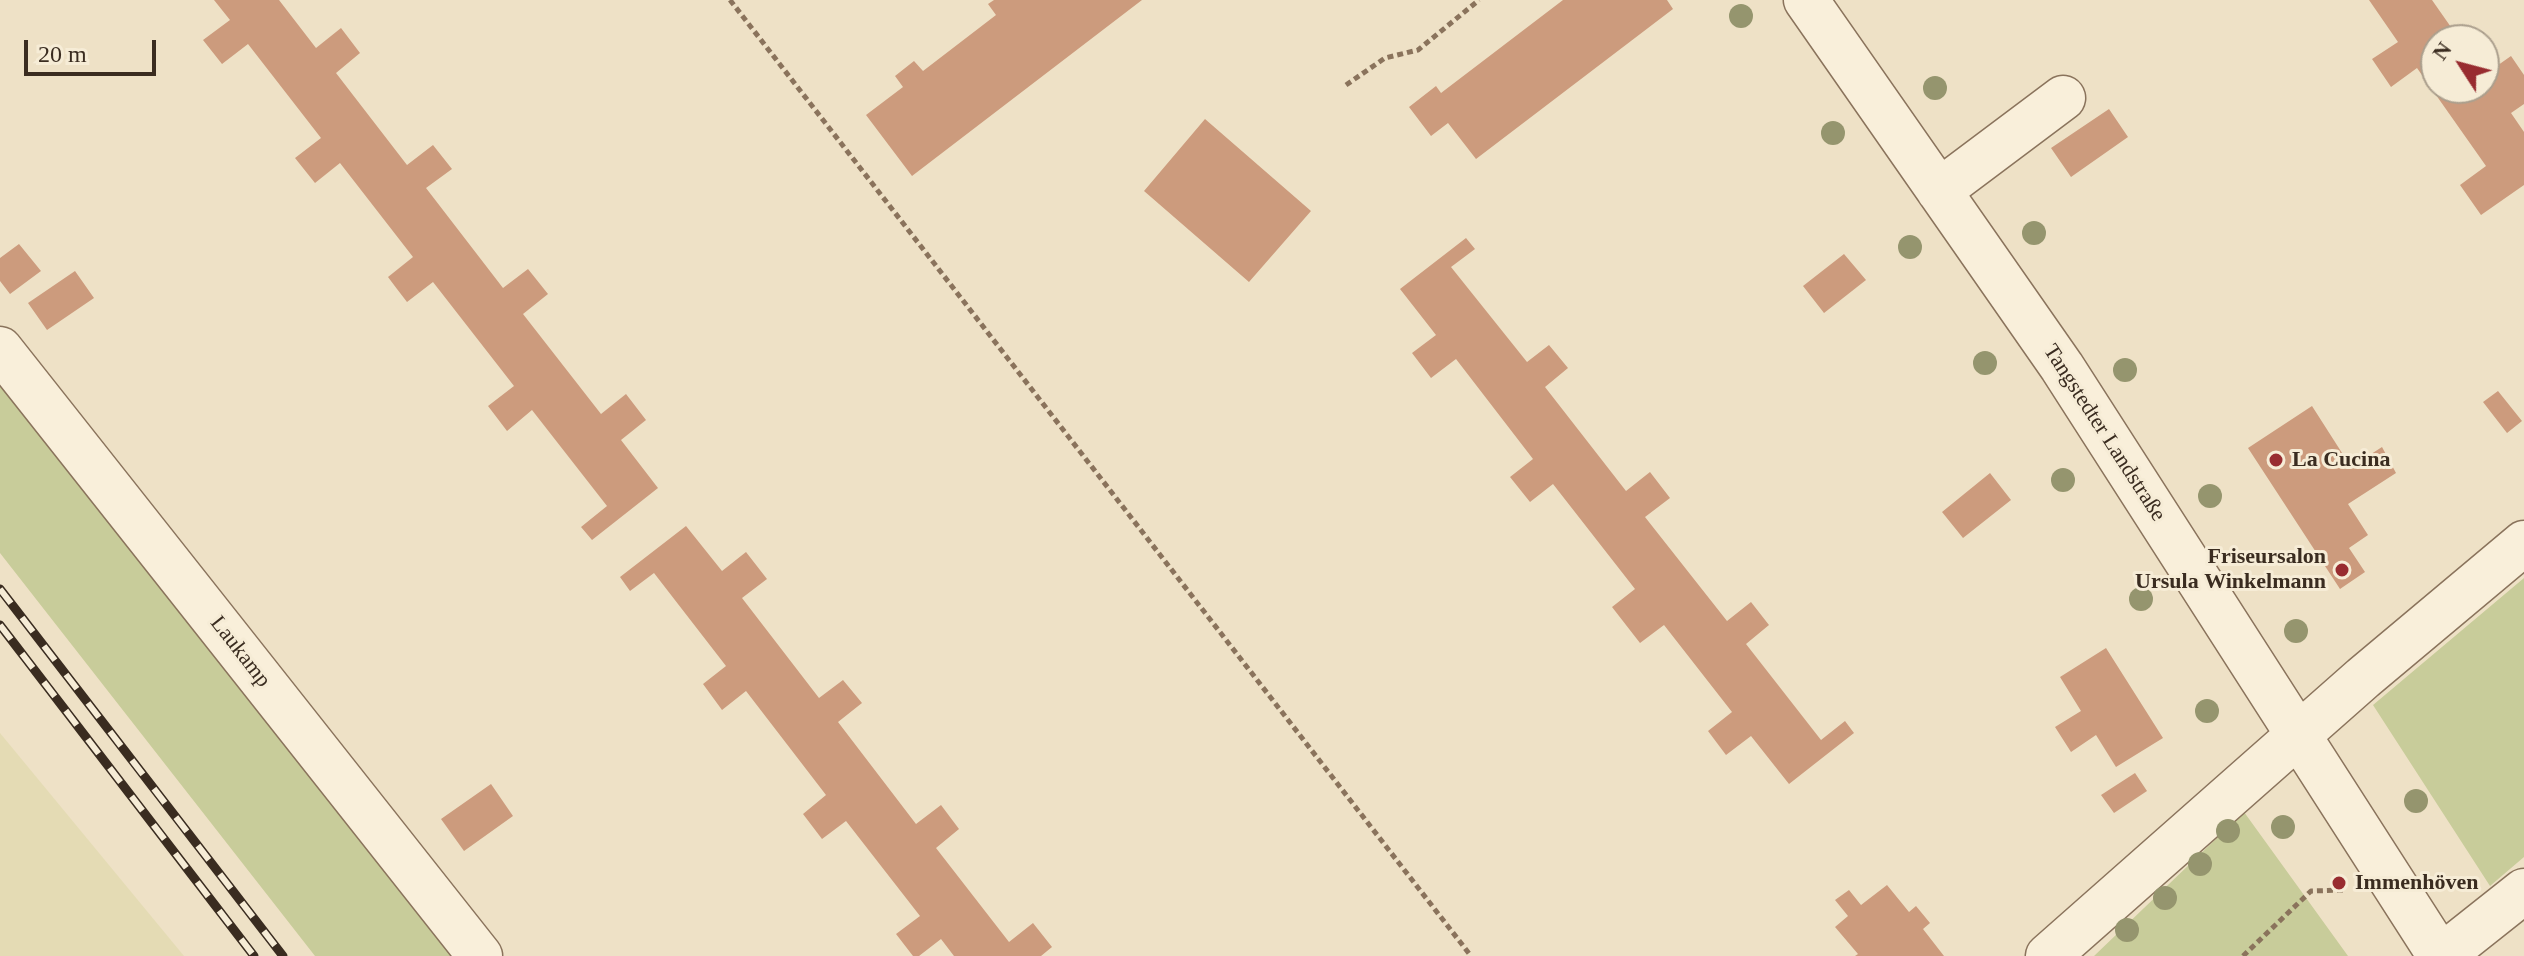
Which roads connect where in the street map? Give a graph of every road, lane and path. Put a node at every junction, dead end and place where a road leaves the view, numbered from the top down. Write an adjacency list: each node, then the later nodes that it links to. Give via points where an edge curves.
1 (730, 0): 13 (path)
2 (1479, 0): 4 (path, via 1418,50 1385,58)
3 (1806, 0): 6 (street, Tangstedter Landstraße)
4 (1346, 85)
5 (2063, 98): 6 (street)
6 (1939, 191): 9 (street, Tangstedter Landstraße, via 2062,367)
7 (0, 349): 12 (street, Laukamp)
8 (2524, 543): 9 (street)
9 (2298, 736): 10 (street, Tangstedter Landstraße); 14 (street)
10 (2396, 888): 15 (path, via 2311,891); 16 (street, Tangstedter Landstraße)
11 (2524, 891): 16 (street)
12 (480, 956)
13 (1471, 956)
14 (2048, 956)
15 (2243, 956)
16 (2441, 956)

